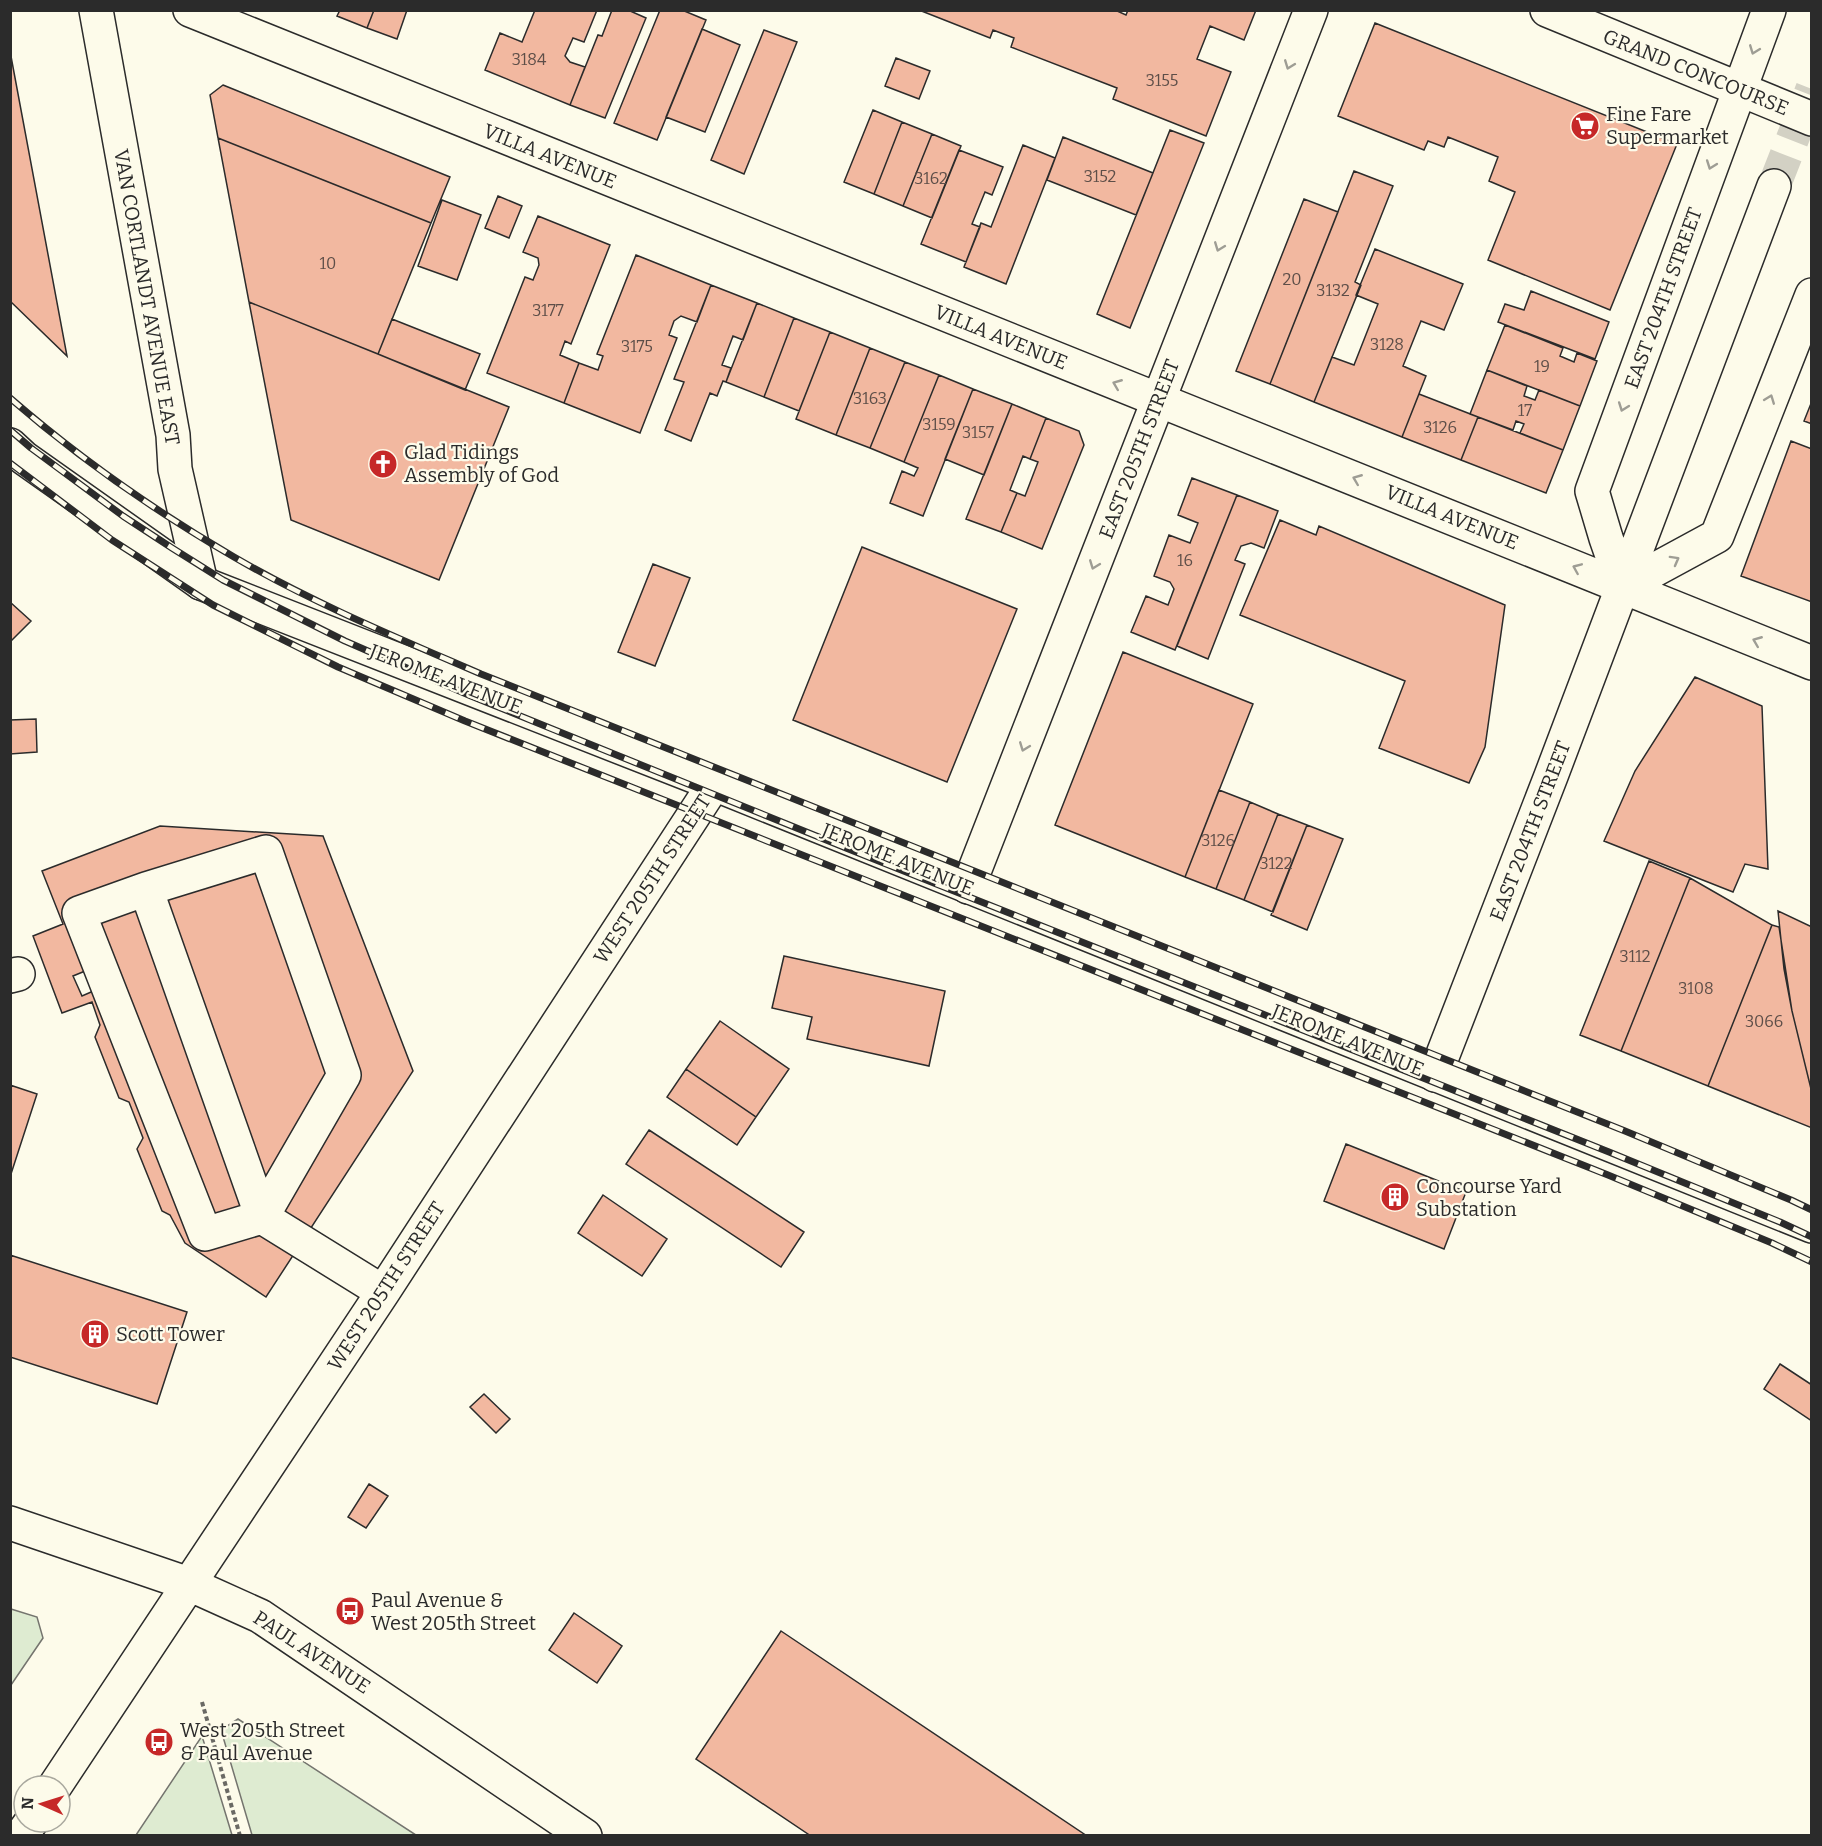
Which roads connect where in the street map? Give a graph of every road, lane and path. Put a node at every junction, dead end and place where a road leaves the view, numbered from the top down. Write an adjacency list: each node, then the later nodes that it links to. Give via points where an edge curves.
1 (96, 10): 12 (street, VAN CORTLANDT AVENUE EAST, via 174,435 175,469)
2 (190, 10): 10 (street, VILLA AVENUE, one-way to 2)
3 (1311, 10): 10 (street, EAST 205TH STREET, one-way to 10)
4 (1546, 10): 6 (street, GRAND CONCOURSE)
5 (1769, 10): 6 (street, EAST 204TH STREET, one-way to 6)
6 (1739, 90): 7 (street, GRAND CONCOURSE); 13 (street, EAST 204TH STREET, one-way to 13, via 1592,491)
7 (1812, 119)
8 (1774, 186): 13 (street, EAST 204TH STREET)
9 (1812, 295): 13 (street, one-way to 9, via 1717,536)
10 (1159, 400): 13 (street, VILLA AVENUE, one-way to 10); 16 (street, EAST 205TH STREET, one-way to 16)
11 (10, 445): 12 (street, JEROME AVENUE)
12 (201, 583): 15 (street, JEROME AVENUE)
13 (1623, 587): 14 (street, VILLA AVENUE, one-way to 13); 18 (street, EAST 204TH STREET)
14 (1812, 663)
15 (714, 784): 16 (street, JEROME AVENUE); 21 (street, WEST 205TH STREET)
16 (968, 887): 18 (street, JEROME AVENUE)
17 (146, 889): 19 (street); 19 (street, via 79,913 205,1234); 19 (street, via 266,852 344,1075)
18 (1436, 1076): 20 (street, JEROME AVENUE)
19 (262, 1217): 21 (street)
20 (1812, 1226)
21 (383, 1292): 23 (street, WEST 205TH STREET)
22 (10, 1523): 23 (street, PAUL AVENUE)
23 (189, 1584): 25 (street, WEST 205TH STREET); 27 (street, PAUL AVENUE, via 260,1616)
24 (202, 1702): 26 (path)
25 (63, 1774)
26 (240, 1836)
27 (585, 1836)

